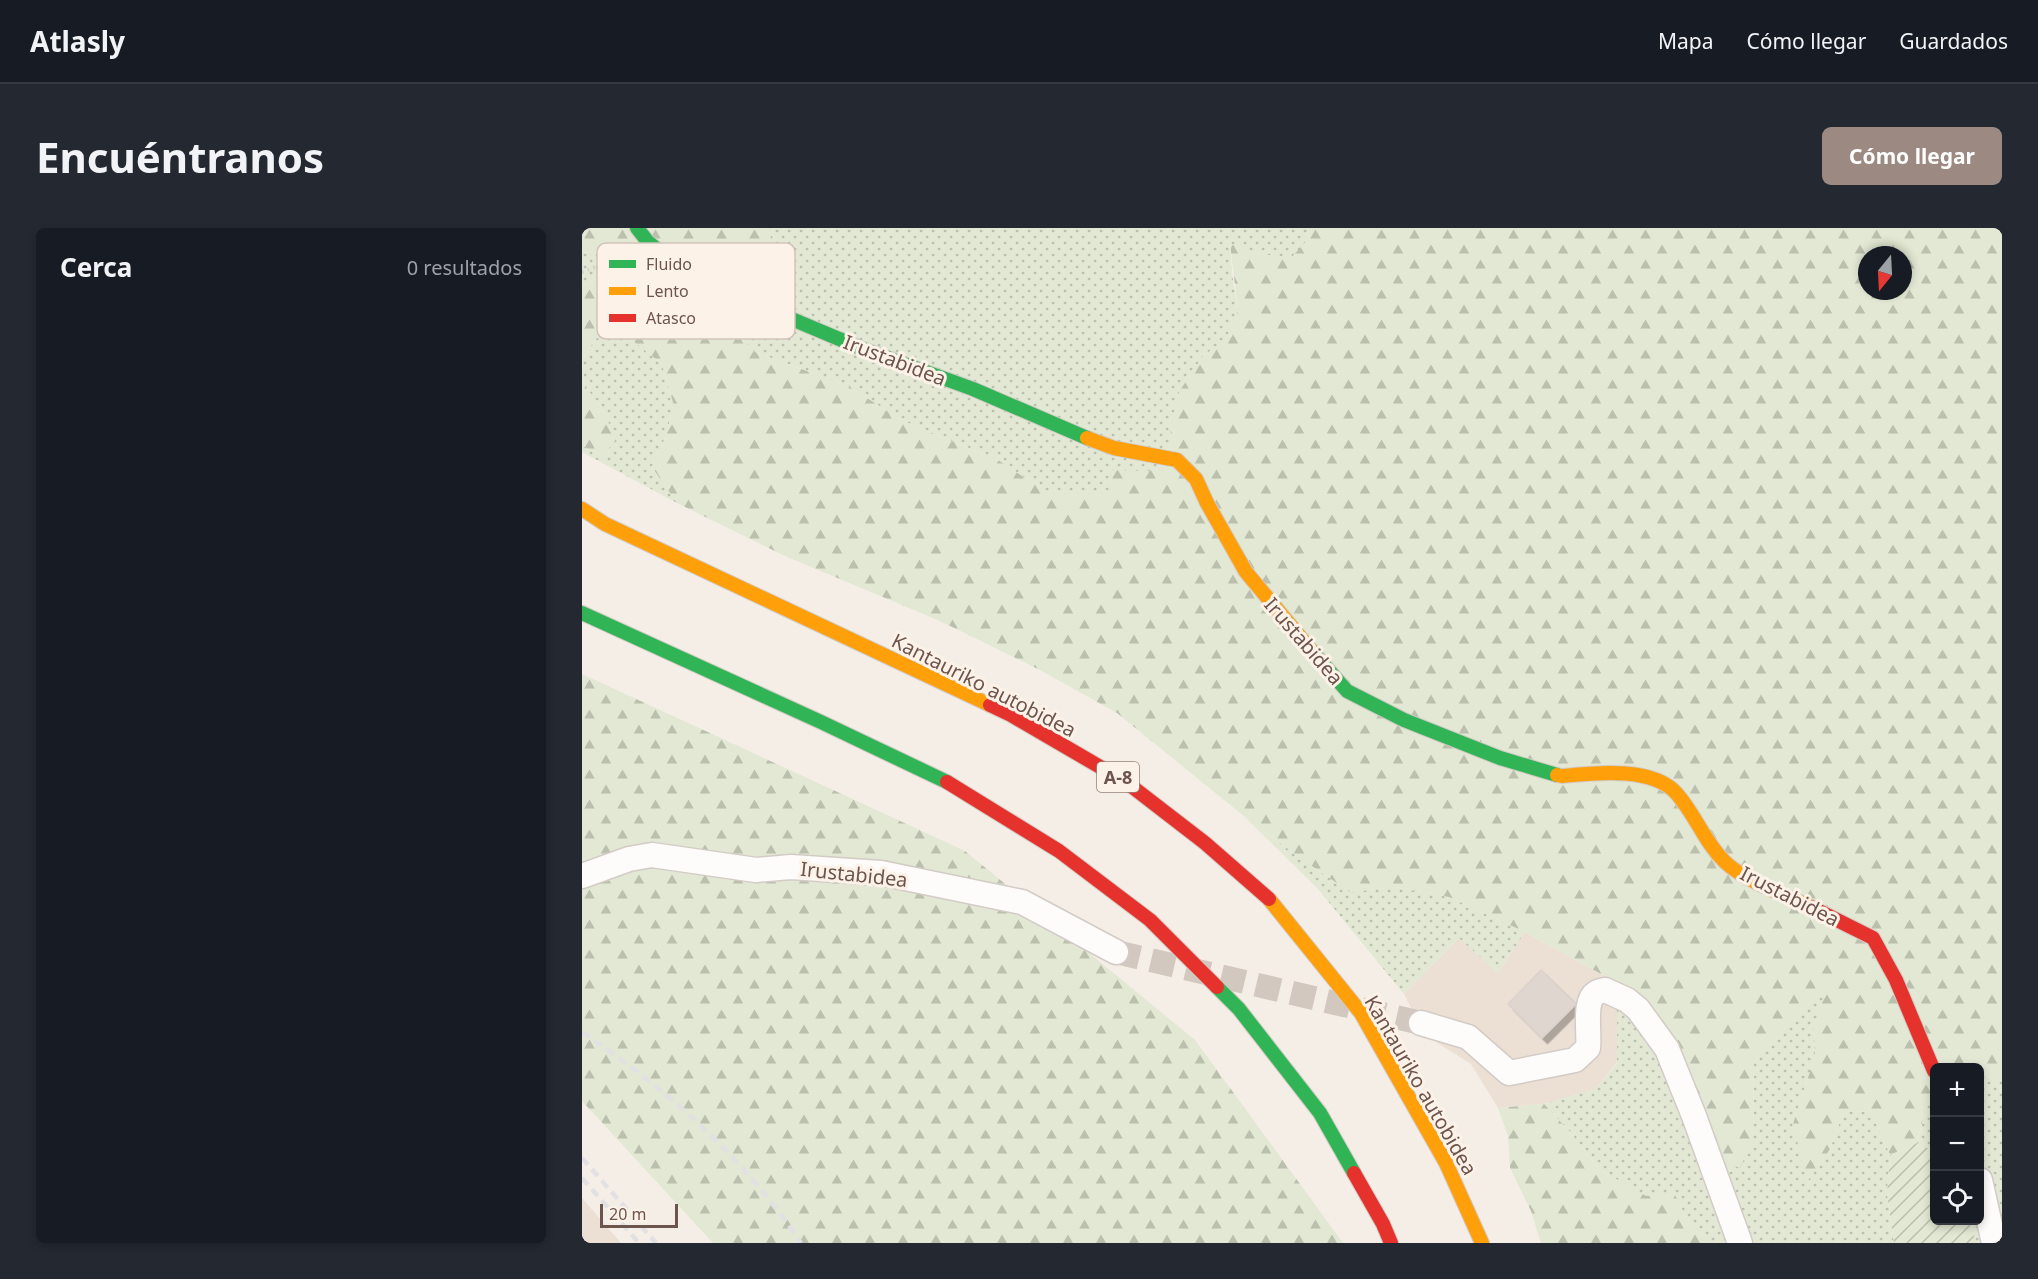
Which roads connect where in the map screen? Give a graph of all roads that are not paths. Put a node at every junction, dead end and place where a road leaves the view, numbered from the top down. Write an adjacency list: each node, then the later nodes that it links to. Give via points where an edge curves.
1 (637, 228): 2 (main road, Irustabidea)
2 (649, 243)
3 (795, 320): 9 (main road, Irustabidea, via 1114,448 1177,460 1196,479 1246,572 1347,691 1404,720 1500,758 1562,776 1606,772 1653,778 1676,792 1725,862 1756,882 1873,939 1896,980)
4 (582, 509): 12 (main road, Kantauriko autobidea / A-8, via 605,524 1011,715 1126,782 1205,843 1269,899 1361,1013 1446,1163)
5 (582, 613): 11 (main road, via 946,782 1059,851 1150,920 1239,1009 1320,1113)
6 (582, 876): 7 (street, Irustabidea, via 652,855 756,870 791,867 881,873 1022,902)
7 (1116, 952)
8 (1421, 1023): 13 (street, via 1468,1037 1509,1073 1575,1060 1588,1048 1588,1004 1595,993 1605,990 1627,1000 1667,1049)
9 (1932, 1063)
10 (1984, 1198): 14 (street)
11 (1391, 1243)
12 (1482, 1243)
13 (1740, 1243)
14 (1994, 1243)

